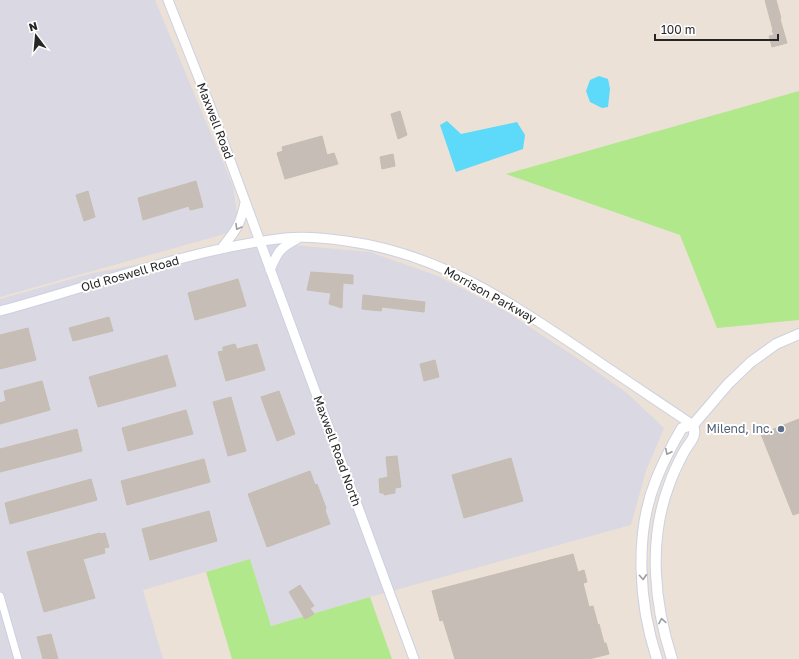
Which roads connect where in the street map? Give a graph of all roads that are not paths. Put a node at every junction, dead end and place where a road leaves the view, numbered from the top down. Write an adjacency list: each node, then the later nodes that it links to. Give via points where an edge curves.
1 (168, 0): 2 (street, Maxwell Road)
2 (245, 201): 4 (street, Maxwell Road); 5 (street, one-way to 5, via 242,220)
3 (299, 238): 4 (street, Morrison Parkway); 6 (street, via 283,246); 9 (street, Morrison Parkway, via 327,238 368,244 440,266 470,280 543,325)
4 (260, 242): 5 (street, Old Roswell Road); 6 (street, Maxwell Road North)
5 (221, 248): 7 (street, Old Roswell Road)
6 (270, 270): 12 (street, Maxwell Road North)
7 (0, 311)
8 (799, 334): 9 (main road, via 776,344 750,362)
9 (693, 425): 13 (main road, one-way to 13, via 682,428 663,462 648,503 642,545 644,593 652,644); 14 (main road, one-way to 9, via 661,616 656,545 668,486 694,435)
10 (0, 596): 11 (street)
11 (18, 659)
12 (414, 659)
13 (657, 659)
14 (672, 659)

